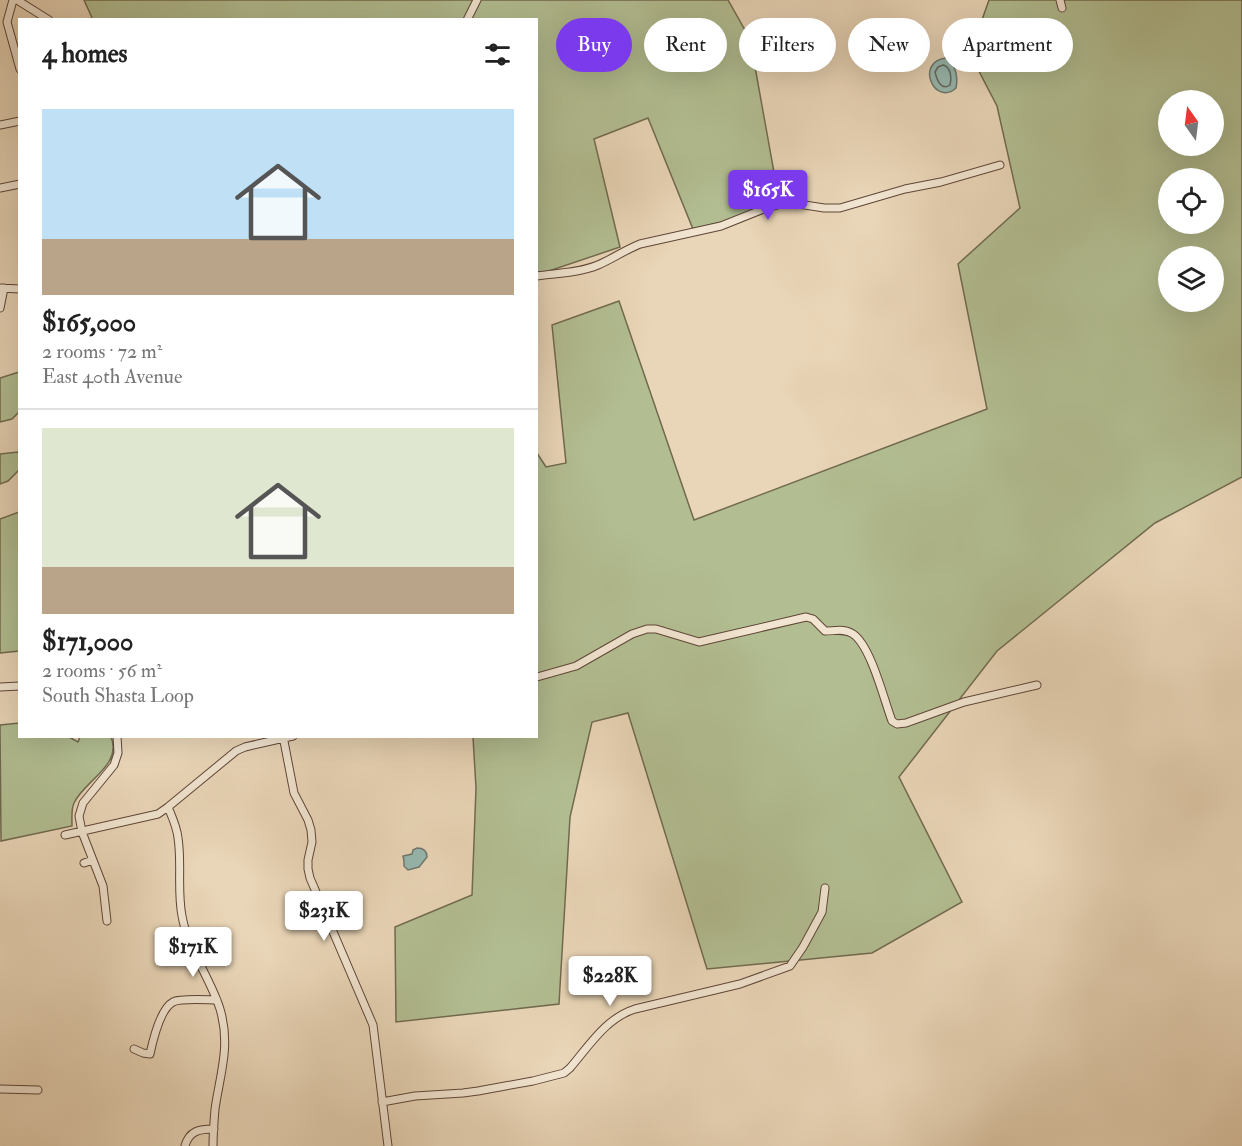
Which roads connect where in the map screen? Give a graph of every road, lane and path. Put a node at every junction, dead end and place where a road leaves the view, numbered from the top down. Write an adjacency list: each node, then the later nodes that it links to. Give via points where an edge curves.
1 (15, 0): 5 (street); 7 (street, via 7,22)
2 (477, 0): 6 (street)
3 (1060, 0): 4 (street)
4 (1062, 8)
5 (46, 18)
6 (468, 18)
7 (18, 62)
8 (18, 121): 9 (street)
9 (0, 125)
10 (1000, 165): 13 (street, via 840,208 775,205 721,226 640,244 593,267)
11 (18, 184): 12 (street)
12 (0, 188)
13 (538, 276)
14 (2, 288): 15 (street); 16 (street)
15 (18, 289)
16 (0, 308)
17 (538, 677): 18 (street, via 576,666 646,629 699,642 806,617 825,631 845,631 855,636 870,657 892,721 897,724 964,702)
18 (1037, 685)
19 (18, 686): 20 (street)
20 (0, 687)
21 (117, 738): 24 (street, via 114,765 80,810)
22 (283, 738): 23 (street, via 236,751); 34 (street, via 294,793 311,830 310,878 373,1025)
23 (168, 807): 24 (street, via 158,814); 30 (street, via 178,836 182,919)
24 (82, 832): 25 (street); 26 (street)
25 (65, 835)
26 (93, 860): 27 (street); 29 (street, via 104,890)
27 (84, 863)
28 (825, 888): 34 (street, via 822,912 790,966 740,984 627,1011 609,1023 564,1073 463,1094 421,1095)
29 (107, 921)
30 (217, 1000): 31 (street, via 171,1004 157,1028 150,1054); 35 (street, via 225,1056)
31 (134, 1049)
32 (0, 1089): 33 (street)
33 (38, 1090)
34 (382, 1102): 38 (street)
35 (214, 1129): 36 (street, via 191,1134); 37 (street)
36 (185, 1146)
37 (213, 1146)
38 (388, 1146)

